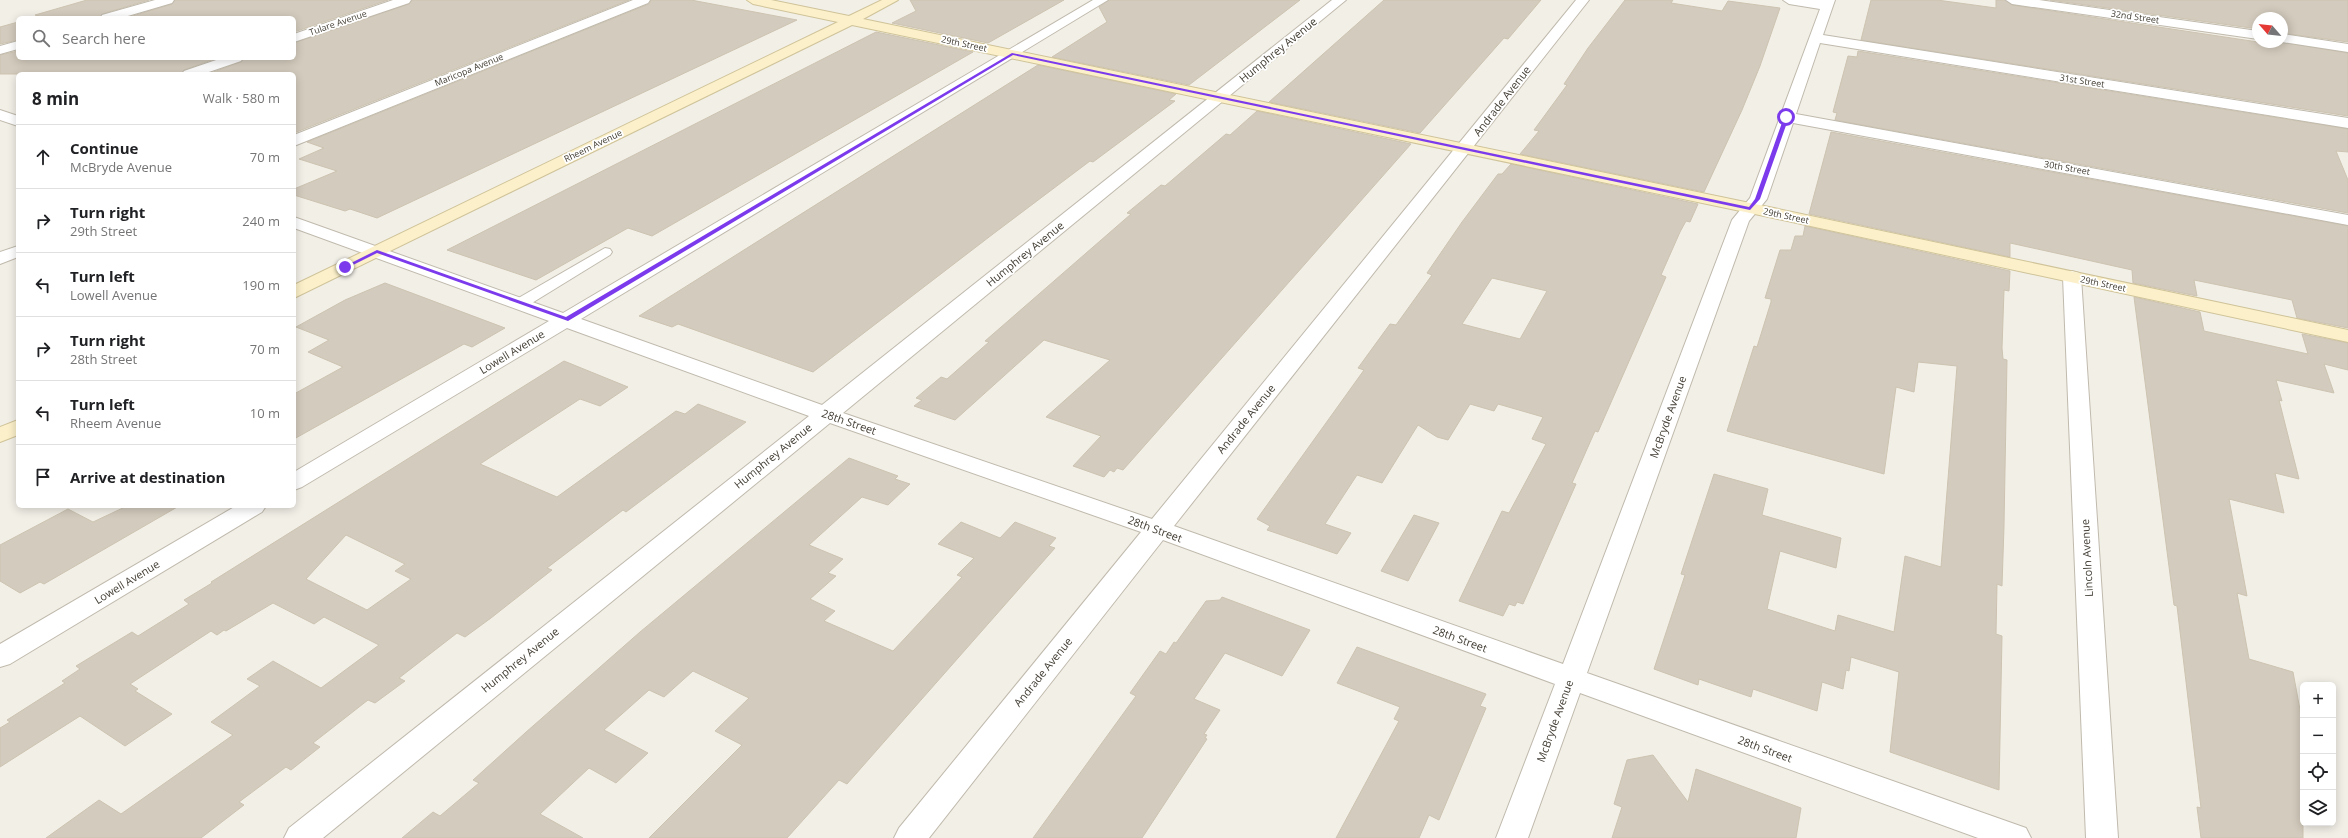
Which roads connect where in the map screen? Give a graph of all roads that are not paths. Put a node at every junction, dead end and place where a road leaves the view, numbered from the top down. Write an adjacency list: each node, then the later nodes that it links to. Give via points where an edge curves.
1 (168, 0): 12 (street)
2 (405, 0): 15 (street, Tulare Avenue)
3 (644, 0): 29 (street, Maricopa Avenue)
4 (753, 0): 13 (street, 29th Street)
5 (892, 0): 13 (street, Rheem Avenue)
6 (1102, 0): 21 (street, Lowell Avenue)
7 (1340, 0): 24 (street, Humphrey Avenue)
8 (1583, 0): 30 (street, Andrade Avenue)
9 (1789, 0): 11 (street)
10 (2012, 0): 14 (street, 32nd Street)
11 (1828, 3): 16 (street, McBryde Avenue)
12 (115, 16)
13 (850, 21): 21 (street, 29th Street); 34 (street, Rheem Avenue)
14 (2252, 34)
15 (296, 37)
16 (1816, 38): 26 (street, McBryde Avenue); 28 (street, 31st Street)
17 (2288, 39): 19 (street)
18 (16, 46): 20 (street)
19 (2348, 48)
20 (0, 50)
21 (1012, 54): 24 (street, 29th Street); 39 (street, Lowell Avenue)
22 (230, 60): 23 (street)
23 (195, 72)
24 (1219, 98): 30 (street, 29th Street); 41 (street, Humphrey Avenue)
25 (0, 115): 27 (street)
26 (1786, 117): 31 (street, McBryde Avenue, via 1758,199); 32 (street, 30th Street)
27 (16, 121)
28 (2348, 123)
29 (296, 139)
30 (1464, 149): 31 (street, 29th Street); 46 (street, Andrade Avenue)
31 (1750, 208): 36 (street, 29th Street); 48 (street, McBryde Avenue, via 1741,220)
32 (2348, 220)
33 (296, 223): 34 (street, 28th Street)
34 (377, 251): 37 (street, Rheem Avenue); 38 (street, 28th Street)
35 (605, 252): 38 (lane)
36 (2072, 278): 40 (street, 29th Street); 53 (street, Lincoln Avenue)
37 (296, 291)
38 (521, 303): 39 (street, 28th Street)
39 (566, 319): 41 (street, 28th Street); 44 (street, Lowell Avenue)
40 (2348, 336)
41 (826, 414): 46 (street, 28th Street); 49 (street, Humphrey Avenue)
42 (16, 427): 43 (street)
43 (0, 435)
44 (296, 481)
45 (251, 508): 47 (street, Lowell Avenue)
46 (1157, 529): 48 (street, 28th Street); 50 (street, Andrade Avenue)
47 (0, 657)
48 (1570, 679): 51 (street, McBryde Avenue); 52 (street, 28th Street)
49 (300, 838)
50 (910, 838)
51 (1512, 838)
52 (2015, 838)
53 (2102, 838)

